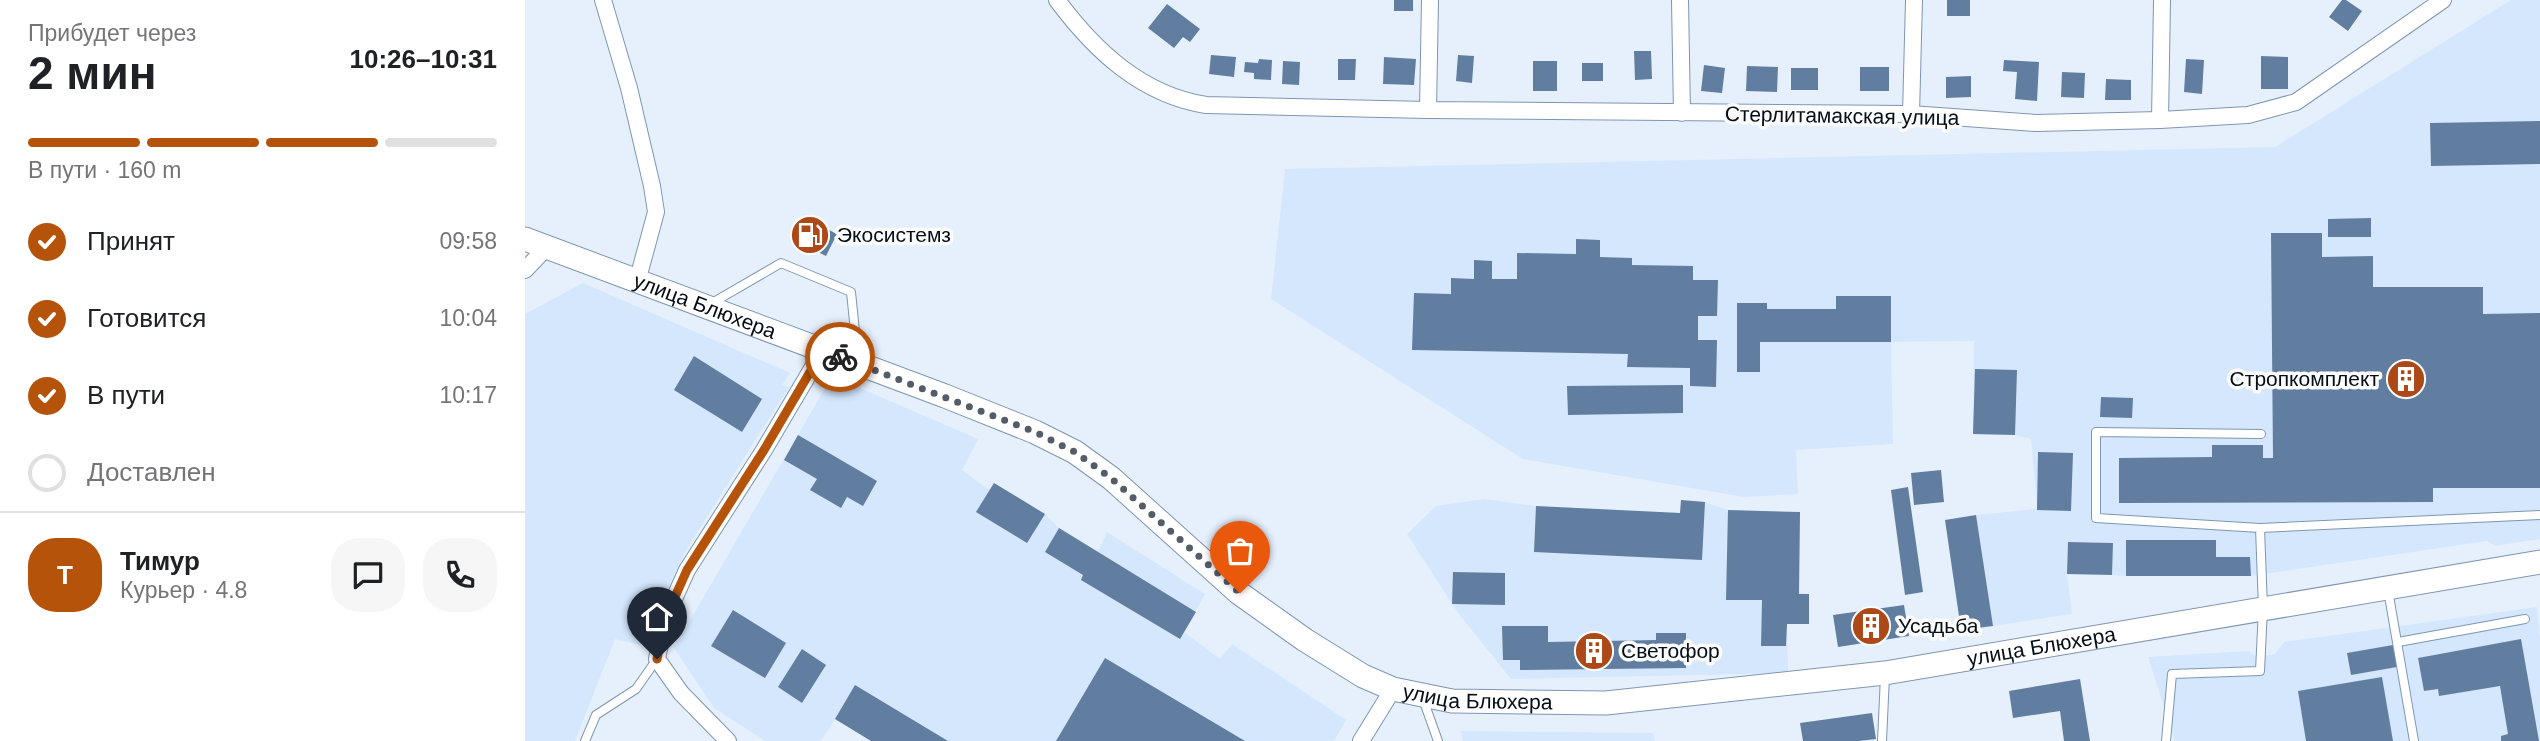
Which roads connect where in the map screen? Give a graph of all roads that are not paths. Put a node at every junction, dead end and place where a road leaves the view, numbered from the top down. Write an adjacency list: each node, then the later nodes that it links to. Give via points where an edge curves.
1 (603, 0): 15 (street, via 629,88 656,212)
2 (1057, 0): 8 (street, Стерлитамакская улица, via 1082,34 1138,81 1181,101)
3 (1430, 0): 8 (street)
4 (1681, 0): 9 (street)
5 (1914, 0): 10 (street)
6 (2161, 0): 11 (street)
7 (2443, 0): 11 (street, Стерлитамакская улица, via 2296,102 2248,115)
8 (1428, 110): 9 (street, Стерлитамакская улица)
9 (1682, 113): 10 (street, Стерлитамакская улица)
10 (1911, 114): 11 (street, Стерлитамакская улица, via 2036,123)
11 (2160, 120)
12 (525, 239): 13 (main road, улица Блюхера)
13 (547, 247): 14 (street); 15 (main road, улица Блюхера)
14 (525, 270)
15 (637, 282): 16 (main road, улица Блюхера)
16 (705, 307): 17 (main road, улица Блюхера); 18 (lane, via 781,263 852,292)
17 (823, 350): 18 (main road, улица Блюхера); 27 (street, via 687,570 665,619)
18 (858, 363): 29 (main road, улица Блюхера, via 1075,452 1111,478 1240,593 1305,640)
19 (2261, 434): 21 (lane, via 2096,432 2096,518)
20 (2540, 515): 21 (lane)
21 (2260, 528): 24 (lane)
22 (2540, 562): 23 (main road, улица Блюхера)
23 (2387, 587): 24 (main road, улица Блюхера); 26 (lane)
24 (2263, 608): 28 (main road, улица Блюхера); 36 (lane, via 2260,671 2172,674)
25 (2525, 619): 26 (lane)
26 (2397, 642): 37 (lane)
27 (657, 659): 31 (lane, via 636,689 596,715); 32 (street, via 681,693)
28 (1885, 673): 30 (main road, улица Блюхера, via 1607,704 1453,701); 35 (lane)
29 (1393, 689): 30 (main road, улица Блюхера); 33 (street)
30 (1422, 696): 34 (lane)
31 (585, 741)
32 (728, 741)
33 (1361, 741)
34 (1438, 741)
35 (1882, 741)
36 (2166, 741)
37 (2414, 741)

